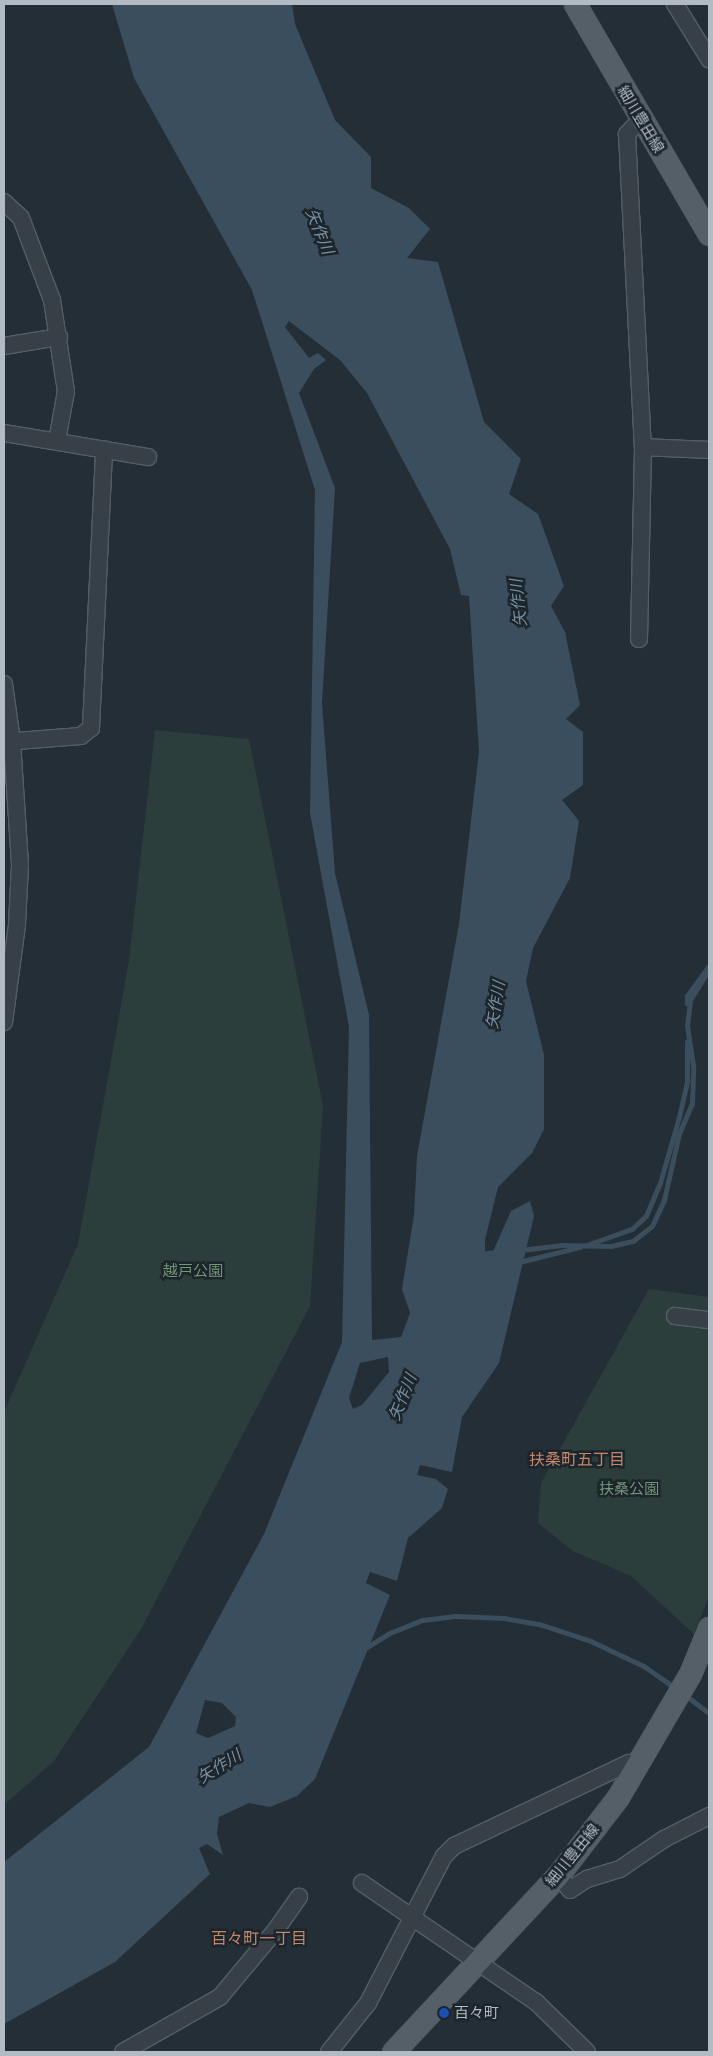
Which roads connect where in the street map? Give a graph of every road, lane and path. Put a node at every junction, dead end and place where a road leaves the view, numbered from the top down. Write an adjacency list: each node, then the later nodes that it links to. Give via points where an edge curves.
1 (575, 4): 4 (main road, 細川豊田線)
2 (675, 4): 3 (street)
3 (709, 59)
4 (641, 119): 6 (main road, 細川豊田線); 11 (street, via 627,134)
5 (4, 202): 7 (street, via 21,218 52,300)
6 (709, 234)
7 (59, 337): 8 (street); 10 (street, via 66,391)
8 (4, 346)
9 (4, 433): 10 (street)
10 (57, 441): 12 (street)
11 (643, 447): 13 (street); 15 (street)
12 (104, 449): 14 (street); 17 (street, via 91,728 81,736)
13 (709, 450)
14 (148, 456)
15 (639, 639)
16 (4, 684): 17 (street)
17 (8, 742): 18 (street, via 20,866 19,910)
18 (4, 1022)
19 (675, 1316): 20 (street)
20 (709, 1320)
21 (709, 1628): 22 (main road, 細川豊田線, via 690,1674)
22 (640, 1764): 24 (main road, 細川豊田線); 27 (street, via 629,1763 454,1846 444,1856)
23 (709, 1816): 24 (street, via 664,1839 620,1869 587,1879 570,1890)
24 (558, 1875): 28 (main road, 細川豊田線)
25 (362, 1884): 27 (street)
26 (298, 1897): 29 (street, via 275,1931 220,1997)
27 (413, 1917): 28 (street); 30 (street, via 368,2003)
28 (477, 1961): 31 (main road, 細川豊田線); 32 (street, via 536,2002)
29 (123, 2052)
30 (329, 2052)
31 (393, 2052)
32 (588, 2052)

